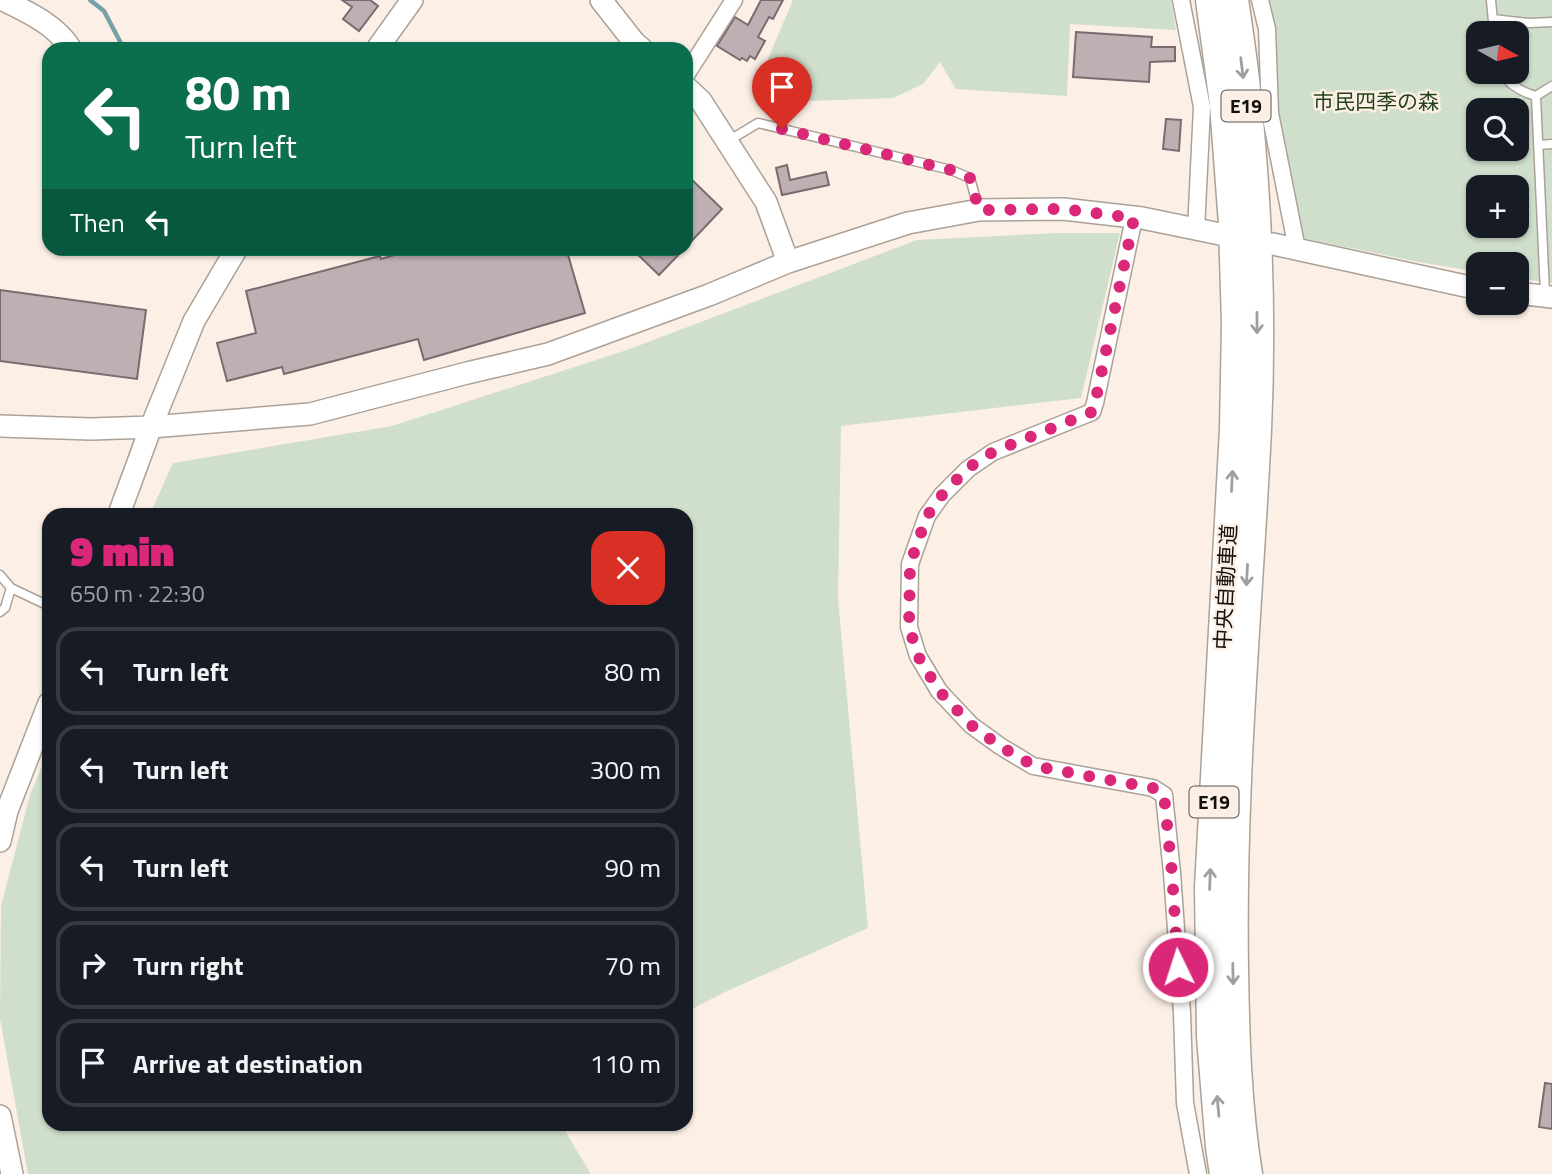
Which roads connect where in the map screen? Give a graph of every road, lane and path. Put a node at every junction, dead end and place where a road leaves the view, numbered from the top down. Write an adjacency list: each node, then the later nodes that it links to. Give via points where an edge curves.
1 (3, 0): 12 (street, via 29,12)
2 (412, 0): 13 (street)
3 (601, 0): 14 (street)
4 (734, 0): 15 (street)
5 (1181, 0): 25 (street, via 1202,107)
6 (1211, 0): 46 (highway, 中央自動車道 / E19, one-way to 6, via 1212,1037 1210,887 1237,324 1225,104)
7 (1233, 0): 47 (highway, 中央自動車道 / E19, one-way to 47, via 1254,199 1258,323 1232,887 1234,1035)
8 (1260, 0): 28 (street, via 1267,29 1270,113)
9 (1491, 0): 10 (lane)
10 (1493, 19): 11 (lane)
11 (1552, 22)
12 (67, 42)
13 (382, 42)
14 (634, 42)
15 (693, 64)
16 (1511, 84): 19 (lane)
17 (1552, 86): 19 (lane)
18 (693, 94): 20 (street)
19 (1536, 96): 22 (lane)
20 (726, 142): 23 (lane, via 758,123 951,170 970,178); 30 (street, via 766,202)
21 (1552, 144): 22 (lane)
22 (1539, 145): 33 (lane)
23 (979, 210): 24 (street, via 1063,209); 30 (street, via 908,223)
24 (1134, 218): 25 (street); 45 (street, via 1092,412 993,452 968,468 942,495 927,516 910,564 909,627 918,656 939,691 971,725 1000,746 1034,766 1153,788 1164,795 1185,1103)
25 (1196, 230): 26 (street)
26 (1220, 234)
27 (1273, 244): 28 (street)
28 (1297, 249): 31 (street)
29 (230, 256): 35 (street, via 194,321)
30 (788, 262): 35 (street, via 548,354 310,414)
31 (1466, 286)
32 (1529, 294): 33 (street)
33 (1549, 297)
34 (0, 426): 35 (street)
35 (151, 427): 36 (street)
36 (120, 508)
37 (0, 575): 38 (lane)
38 (11, 588): 39 (lane); 40 (lane)
39 (42, 603)
40 (0, 612)
41 (42, 721): 42 (street)
42 (0, 841)
43 (0, 1116): 44 (street)
44 (12, 1174)
45 (1199, 1174)
46 (1225, 1174)
47 (1247, 1174)

